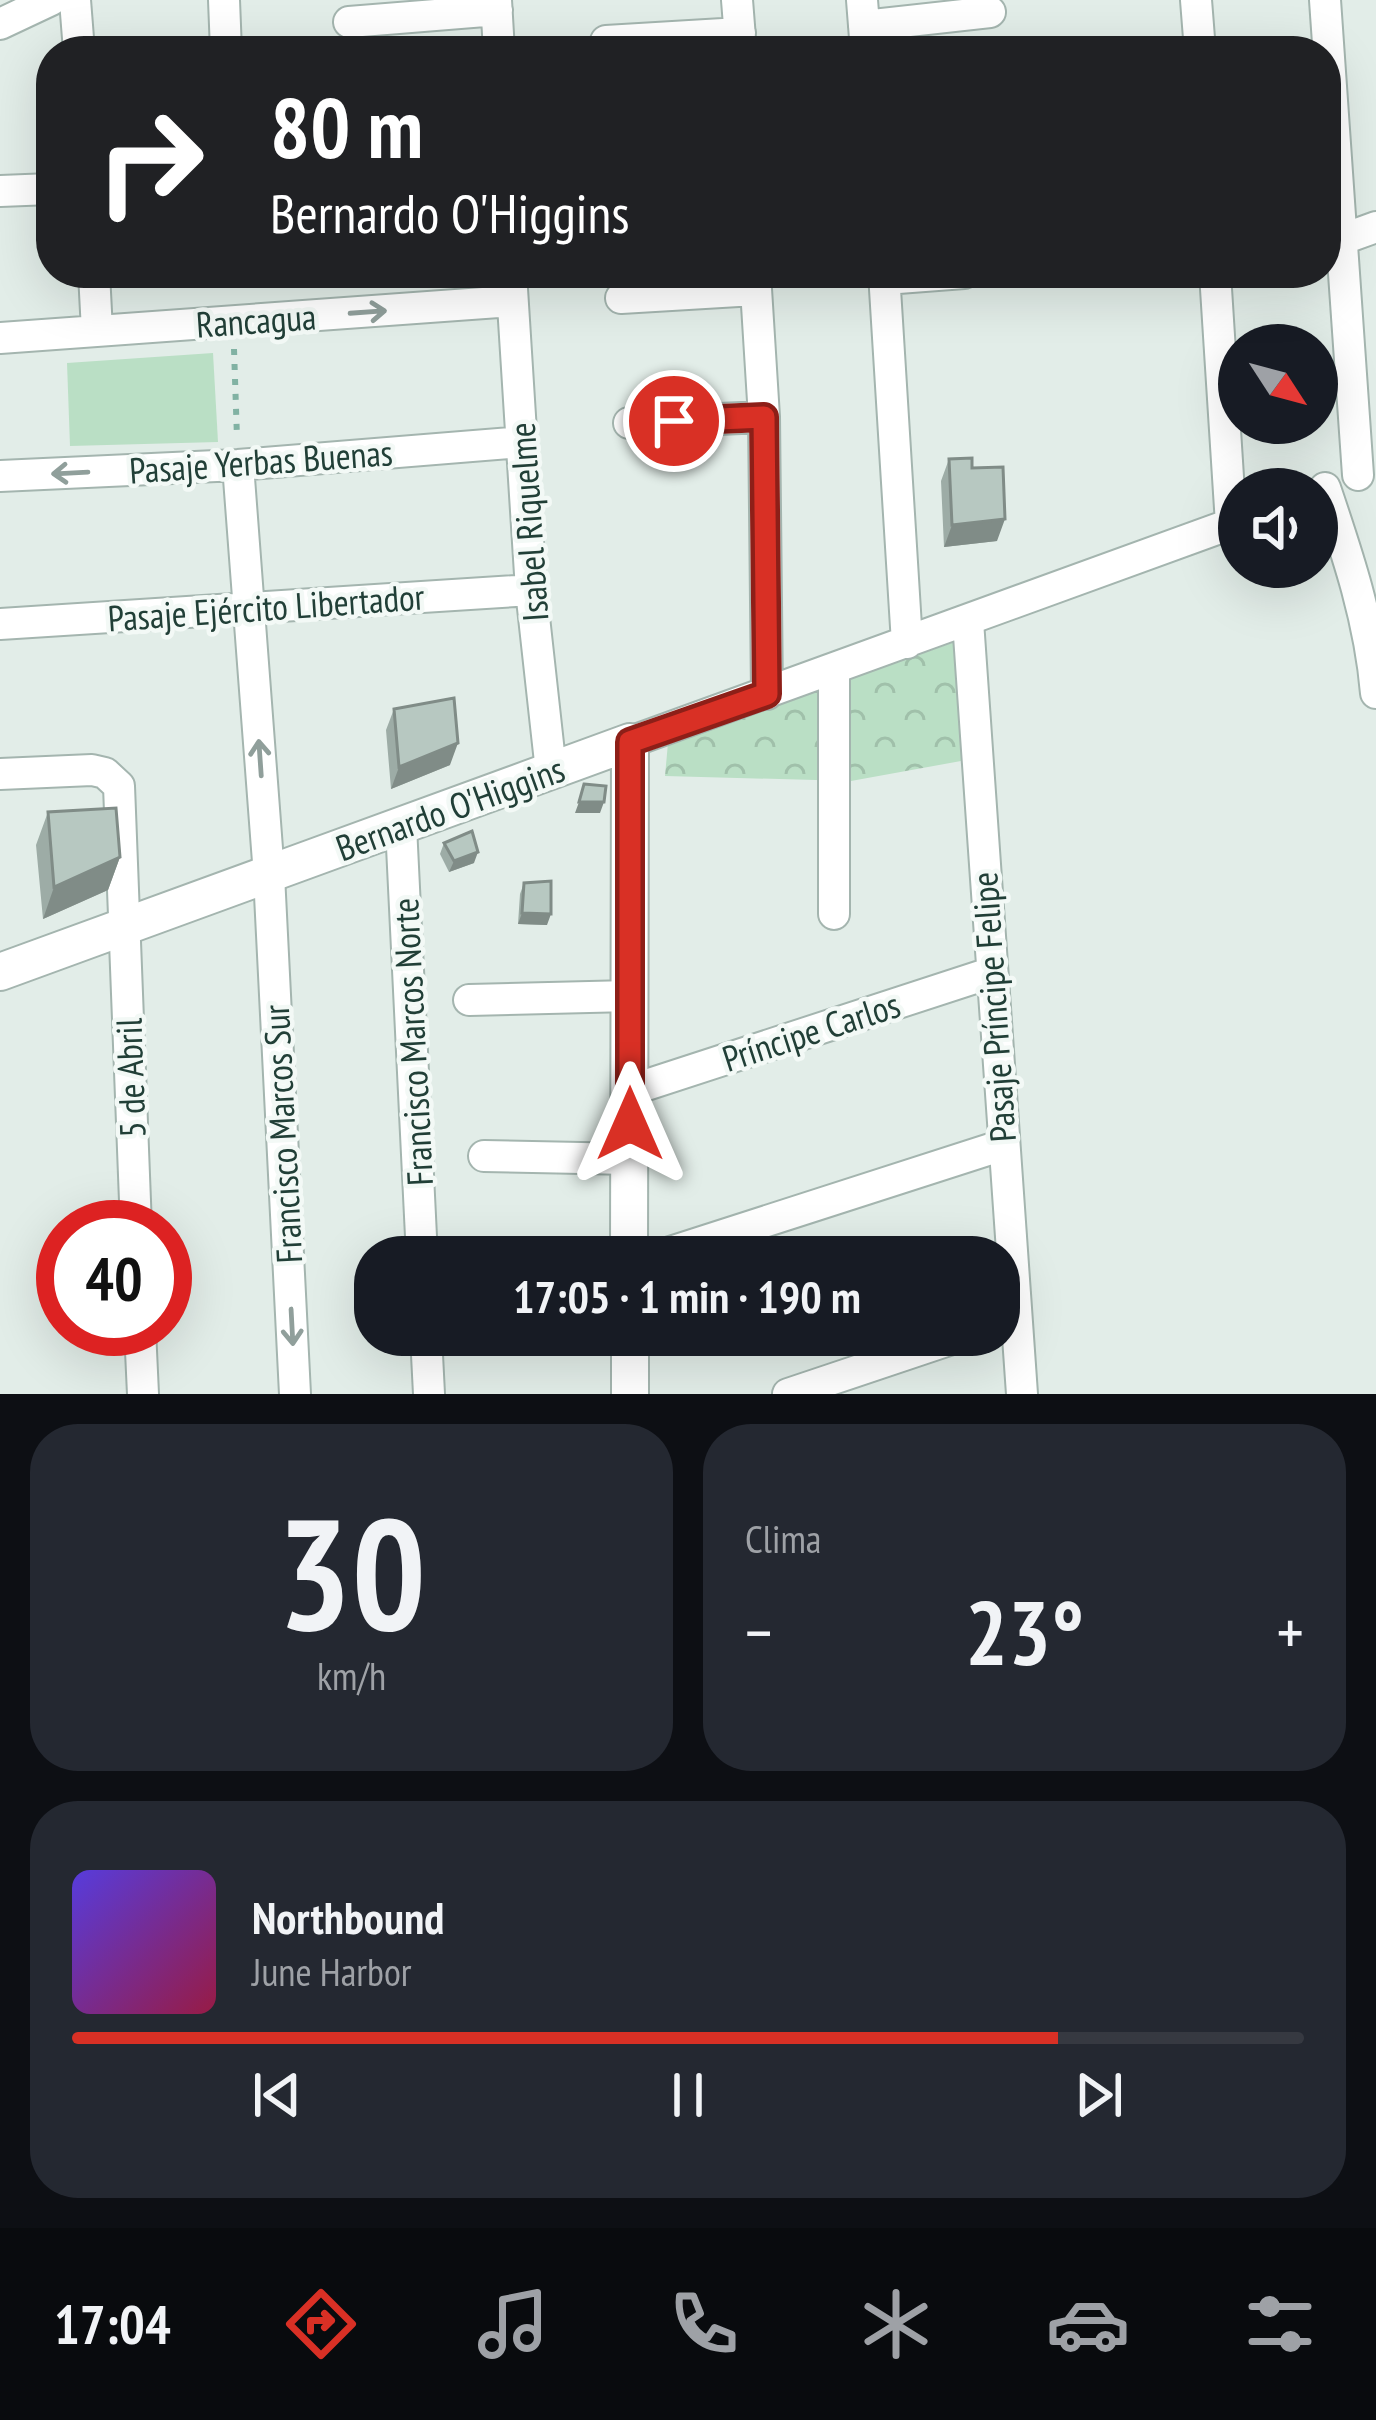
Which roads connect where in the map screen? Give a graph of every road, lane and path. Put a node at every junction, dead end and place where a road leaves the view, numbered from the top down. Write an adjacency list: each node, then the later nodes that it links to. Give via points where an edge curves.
1 (50, 0): 10 (street)
2 (75, 0): 12 (street)
3 (224, 0): 13 (street)
4 (737, 0): 15 (street)
5 (1196, 0): 16 (street)
6 (1325, 0): 17 (street)
7 (496, 5): 9 (street); 14 (street)
8 (990, 12): 11 (street)
9 (349, 22)
10 (0, 24)
11 (864, 26)
12 (78, 36)
13 (225, 36)
14 (498, 36)
15 (740, 36)
16 (1199, 36)
17 (1328, 36)
18 (36, 190): 19 (street)
19 (0, 191)
20 (1341, 212): 22 (street)
21 (1376, 227): 22 (street)
22 (1343, 238): 39 (street)
23 (95, 288): 32 (street)
24 (504, 288): 31 (street, Rancagua, one-way to 24)
25 (512, 288): 36 (street, Isabel Riquelme)
26 (705, 288): 30 (street)
27 (755, 288): 34 (street)
28 (886, 288): 48 (street)
29 (1215, 288): 38 (street)
30 (621, 298)
31 (233, 322): 32 (street, Rancagua); 37 (path)
32 (98, 331): 33 (street, Rancagua)
33 (0, 338)
34 (764, 417): 35 (street); 51 (street)
35 (629, 423)
36 (522, 442): 37 (street, Pasaje Yerbas Buenas); 44 (street, Isabel Riquelme)
37 (238, 465): 40 (street, Pasaje Yerbas Buenas, one-way to 40); 45 (street, Francisco Marcos Sur)
38 (1230, 468)
39 (1367, 472): 41 (street)
40 (0, 476)
41 (1338, 483)
42 (1218, 529): 46 (street, Bernardo O'Higgins)
43 (1338, 533): 50 (street, via 1354,574)
44 (531, 590): 45 (street, Pasaje Ejército Libertador); 53 (street, Isabel Riquelme)
45 (249, 608): 47 (street, Pasaje Ejército Libertador); 56 (street, Francisco Marcos Sur, one-way to 45)
46 (968, 621): 48 (street, Bernardo O'Higgins); 60 (street, Pasaje Príncipe Felipe)
47 (0, 624)
48 (907, 643): 49 (street, Bernardo O'Higgins)
49 (834, 669): 51 (street, Bernardo O'Higgins); 57 (street)
50 (1376, 693)
51 (767, 694): 52 (street, Bernardo O'Higgins)
52 (630, 742): 53 (street, Bernardo O'Higgins); 61 (street)
53 (551, 771): 55 (street, Bernardo O'Higgins)
54 (0, 774): 58 (street, 5 de Abril, via 92,770 114,779)
55 (401, 826): 56 (street, Bernardo O'Higgins); 68 (street, Francisco Marcos Norte)
56 (269, 874): 58 (street, Bernardo O'Higgins); 78 (street, Francisco Marcos Sur, one-way to 78)
57 (834, 914)
58 (124, 928): 59 (street, Bernardo O'Higgins); 67 (street, 5 de Abril)
59 (0, 972)
60 (990, 973): 63 (street, Príncipe Carlos); 64 (street, Pasaje Príncipe Felipe)
61 (629, 996): 62 (street); 63 (street)
62 (470, 1000)
63 (631, 1090): 66 (street)
64 (1003, 1144): 70 (street); 71 (street, Pasaje Príncipe Felipe)
65 (484, 1156): 66 (street)
66 (630, 1159): 69 (street)
67 (135, 1200)
68 (421, 1236)
69 (629, 1236)
70 (720, 1236)
71 (1006, 1236)
72 (141, 1356): 77 (street)
73 (427, 1356): 79 (street)
74 (630, 1356): 80 (street)
75 (901, 1356): 81 (street)
76 (1015, 1356): 82 (street, Pasaje Príncipe Felipe)
77 (143, 1394)
78 (295, 1394)
79 (429, 1394)
80 (630, 1394)
81 (788, 1394)
82 (1022, 1394)

